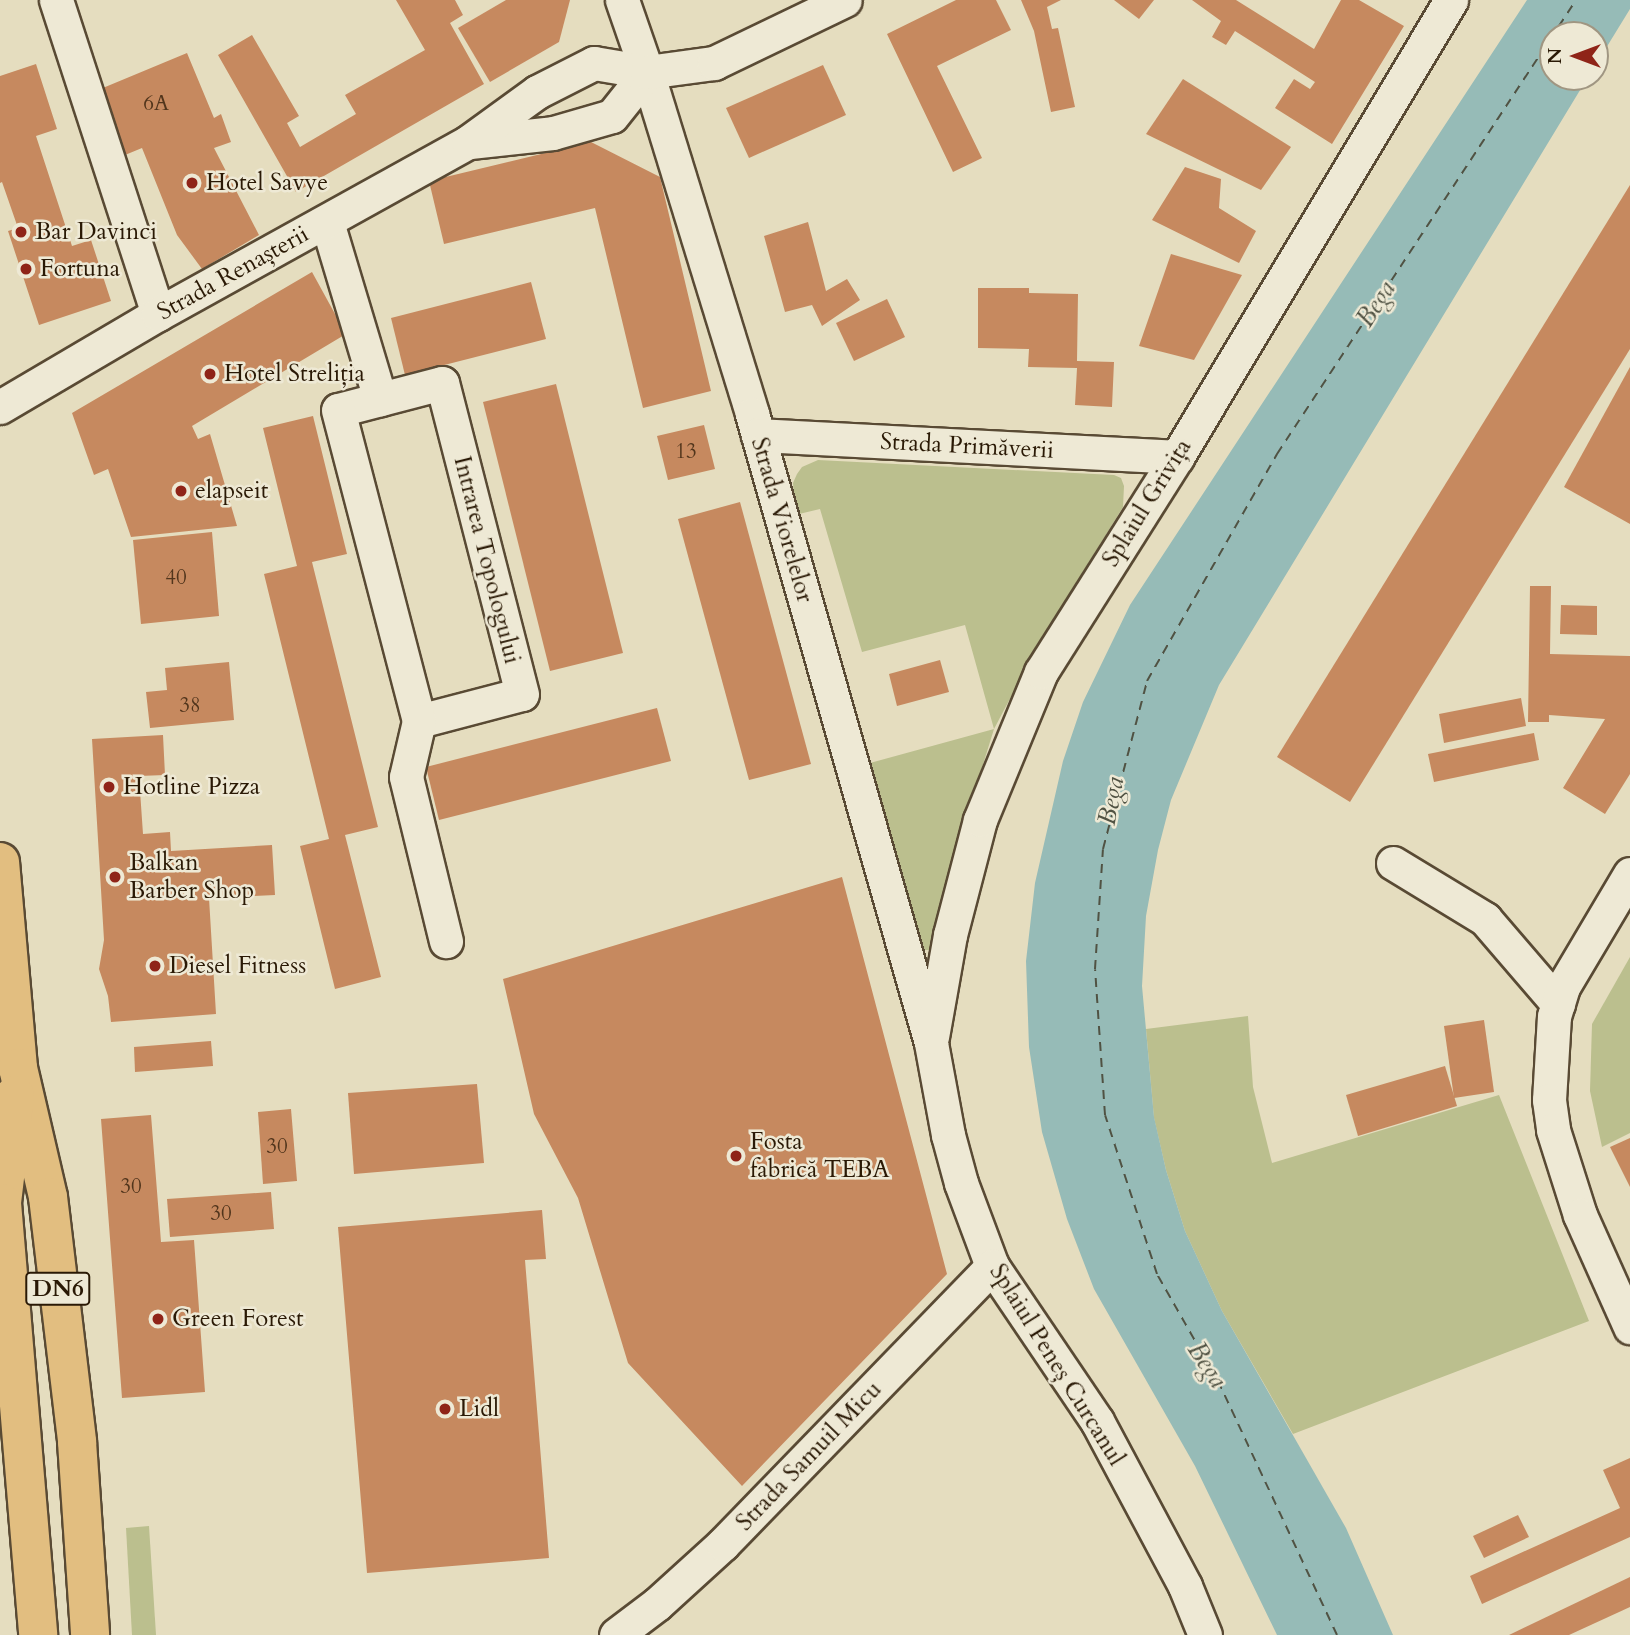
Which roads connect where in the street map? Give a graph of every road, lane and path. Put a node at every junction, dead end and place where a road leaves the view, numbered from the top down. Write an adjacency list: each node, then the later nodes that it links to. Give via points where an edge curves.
1 (56, 0): 8 (street)
2 (622, 0): 5 (street, Strada Viorelelor)
3 (845, 0): 5 (street, via 714,63)
4 (1451, 0): 12 (street, Splaiul Grivița)
5 (647, 72): 6 (street, Strada Renașterii, via 594,63 537,92); 6 (street, Strada Renașterii, via 612,116 553,132); 11 (street, Strada Viorelelor)
6 (468, 142): 7 (street, Strada Renașterii)
7 (327, 222): 8 (street, Strada Renașterii); 9 (street)
8 (158, 314): 10 (street, Strada Renașterii)
9 (380, 399): 13 (street, Intrarea Topologului, via 338,410); 13 (street, Intrarea Topologului, via 442,383 522,694)
10 (0, 407)
11 (758, 435): 12 (street, Strada Primăverii); 19 (street, Strada Viorelelor)
12 (1177, 457): 19 (street, Splaiul Grivița, via 1041,672 980,820 950,935)
13 (419, 721): 17 (street, Intrarea Topologului, via 406,777)
14 (0, 862): 20 (main road, DN6)
15 (1393, 863): 18 (street, via 1485,919)
16 (1630, 874): 18 (street)
17 (446, 941)
18 (1558, 1004): 22 (street, via 1549,1051 1553,1130 1580,1215)
19 (931, 1043): 21 (street, Splaiul Peneș Curcanul, via 957,1171)
20 (18, 1068): 23 (main road, DN6, via 2,1203); 24 (main road, DN6, via 48,1196 78,1456)
21 (992, 1266): 25 (street, Strada Samuil Micu, via 723,1544); 26 (street, Splaiul Peneș Curcanul, via 1097,1421 1185,1586)
22 (1630, 1327)
23 (38, 1635)
24 (90, 1635)
25 (616, 1635)
26 (1205, 1635)

